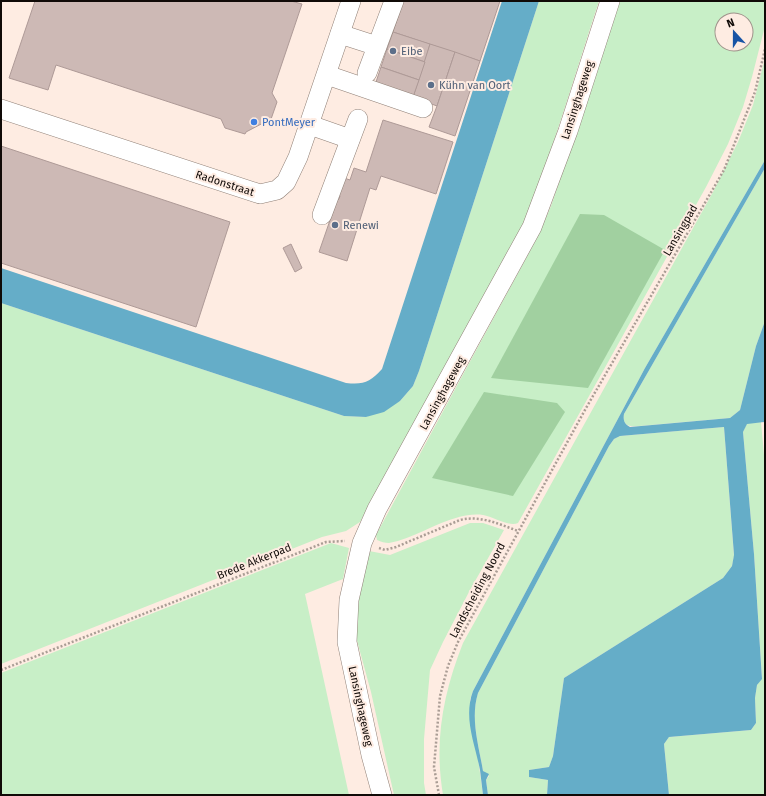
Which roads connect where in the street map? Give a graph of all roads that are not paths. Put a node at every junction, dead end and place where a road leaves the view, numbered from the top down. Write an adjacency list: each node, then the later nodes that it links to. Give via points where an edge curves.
1 (351, 1): 4 (street, Radonstraat)
2 (394, 1): 5 (street)
3 (610, 1): 14 (street, Lansinghageweg, via 568,130 532,227 377,509 362,543 349,600 348,642 371,755)
4 (340, 34): 5 (street); 7 (street, Radonstraat)
5 (377, 46): 6 (street)
6 (367, 73)
7 (327, 75): 9 (street); 11 (street, Radonstraat)
8 (1, 108): 11 (street, Radonstraat, via 260,194 277,190 286,182)
9 (423, 108)
10 (358, 119): 12 (street)
11 (310, 125): 12 (street)
12 (350, 139): 13 (street)
13 (322, 215)
14 (382, 795)

